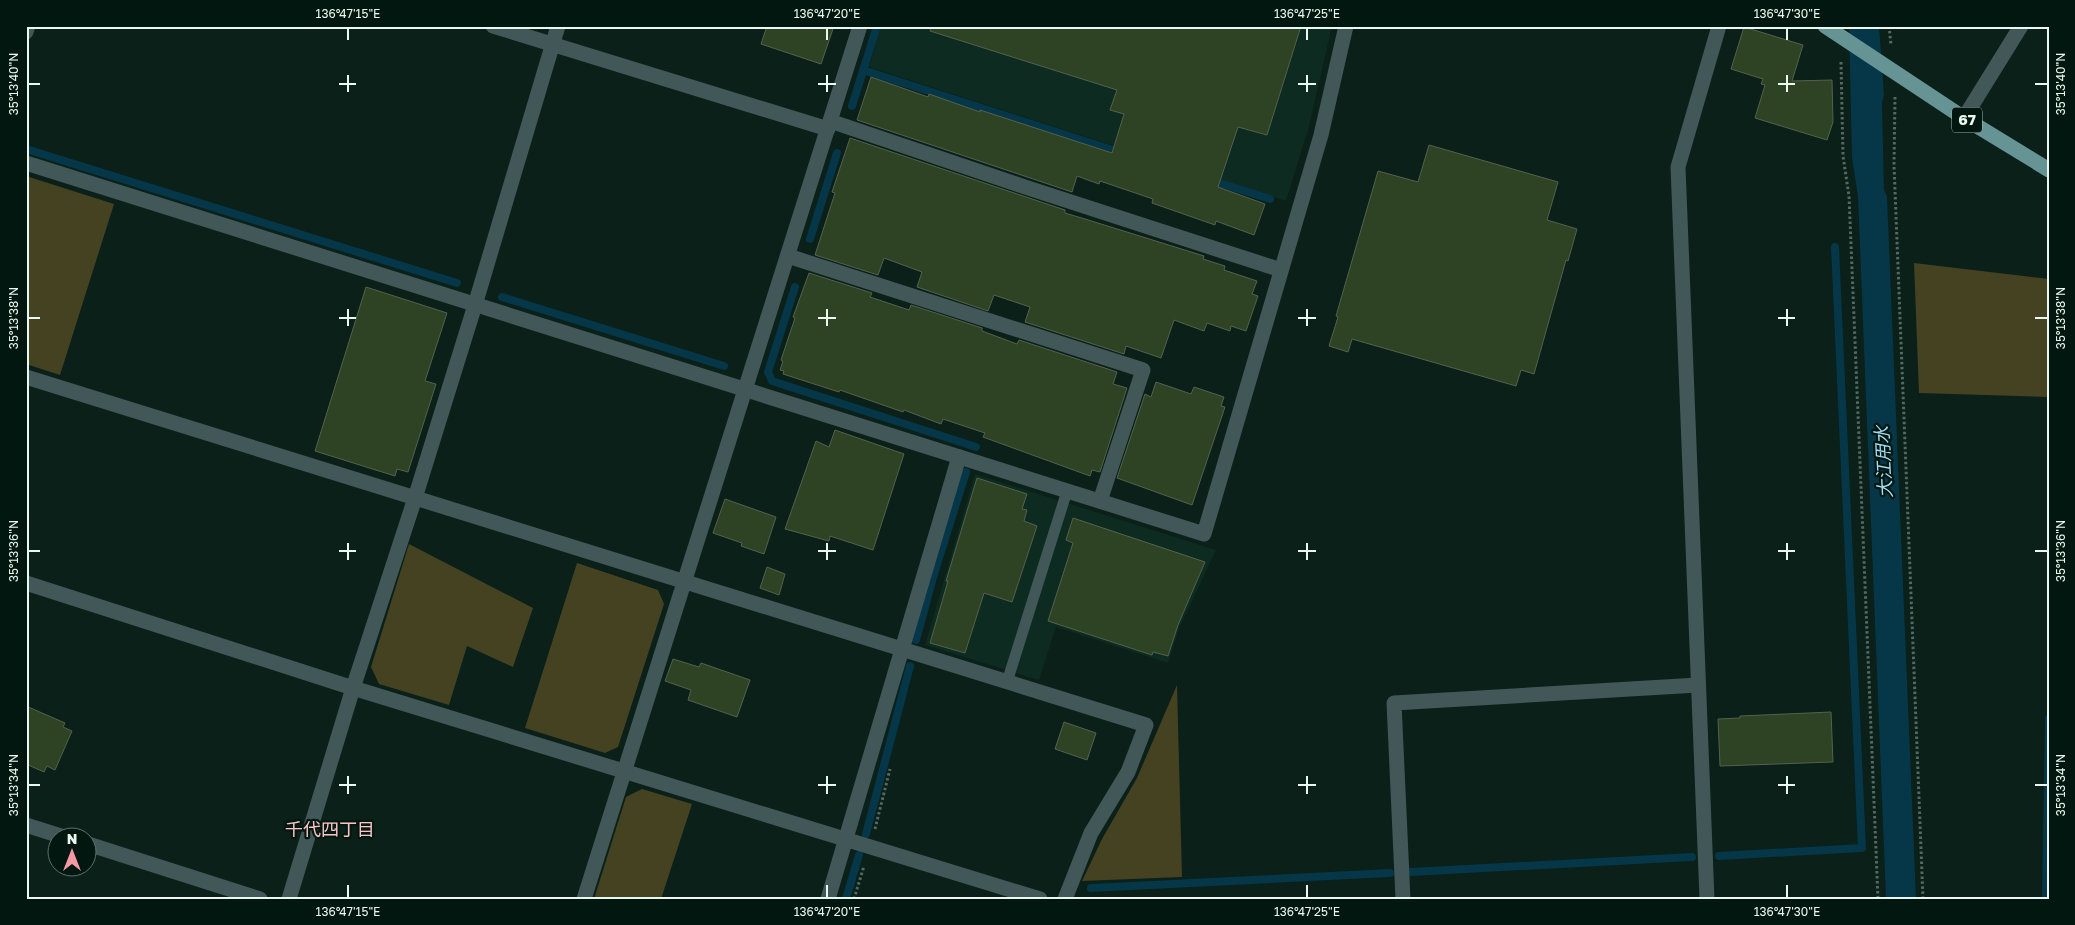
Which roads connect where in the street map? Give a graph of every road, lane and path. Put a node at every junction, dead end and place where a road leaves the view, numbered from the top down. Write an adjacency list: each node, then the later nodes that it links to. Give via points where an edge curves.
1 (28, 26): 10 (street)
2 (493, 26): 12 (street)
3 (558, 26): 12 (street)
4 (860, 26): 15 (street)
5 (1346, 26): 19 (street, via 1321,135)
6 (1719, 26): 31 (street, via 1678,167)
7 (1825, 26): 11 (main road, 67)
8 (1889, 26): 13 (path)
9 (2021, 26): 14 (street)
10 (26, 32)
11 (1843, 38): 13 (main road, 67); 46 (path, via 1843,156 1848,196)
12 (553, 46): 15 (street); 20 (street)
13 (1891, 70): 14 (main road, 67); 47 (path)
14 (1964, 118): 17 (main road, 67)
15 (829, 125): 18 (street); 19 (street)
16 (26, 163): 20 (street)
17 (2049, 170)
18 (788, 256): 22 (street); 26 (street, via 1143,370)
19 (1281, 270): 26 (street, via 1204,534)
20 (475, 304): 22 (street); 25 (street)
21 (26, 377): 25 (street)
22 (746, 390): 23 (street); 27 (street)
23 (959, 457): 24 (street); 29 (street)
24 (1067, 491): 26 (street); 30 (lane)
25 (415, 498): 27 (street); 32 (street)
26 (1100, 501)
27 (685, 582): 29 (street); 33 (street)
28 (26, 583): 32 (street)
29 (901, 649): 30 (street); 36 (street)
30 (1007, 682): 43 (street, via 1146,726 1128,772 1092,833)
31 (1698, 685): 44 (street, via 1394,703); 45 (street)
32 (353, 688): 33 (street); 39 (street)
33 (625, 771): 36 (street); 40 (street)
34 (26, 824): 35 (street)
35 (48, 832)
36 (844, 839): 41 (street); 42 (street)
37 (98, 847): 38 (street)
38 (260, 899)
39 (289, 899)
40 (584, 899)
41 (828, 899)
42 (1040, 899)
43 (1065, 899)
44 (1403, 899)
45 (1707, 899)
46 (1878, 899)
47 (1923, 899)

